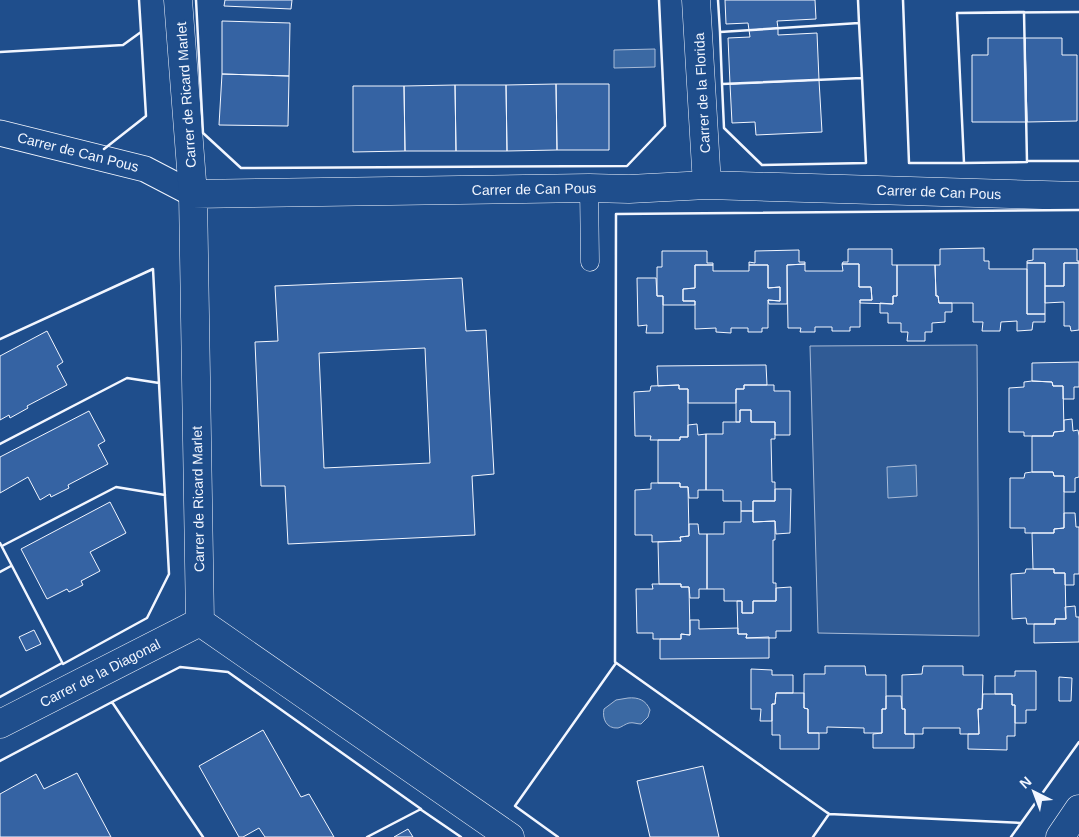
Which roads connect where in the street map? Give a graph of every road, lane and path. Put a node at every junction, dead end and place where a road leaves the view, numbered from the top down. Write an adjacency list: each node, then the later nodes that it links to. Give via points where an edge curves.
1 (178, 0): 6 (street, Carrer de Ricard Marlet)
2 (696, 0): 4 (street, Carrer de la Florida)
3 (0, 133): 6 (street, Carrer de Can Pous, via 145,169)
4 (707, 185): 5 (street, Carrer de Can Pous); 7 (street, Carrer de Can Pous)
5 (589, 188): 6 (street, Carrer de Can Pous); 8 (lane)
6 (193, 194): 9 (street, Carrer de Ricard Marlet)
7 (1079, 196)
8 (590, 262)
9 (200, 622): 10 (street, Carrer de la Diagonal); 12 (street)
10 (0, 724)
11 (1079, 809): 13 (street)
12 (510, 837)
13 (1060, 837)

